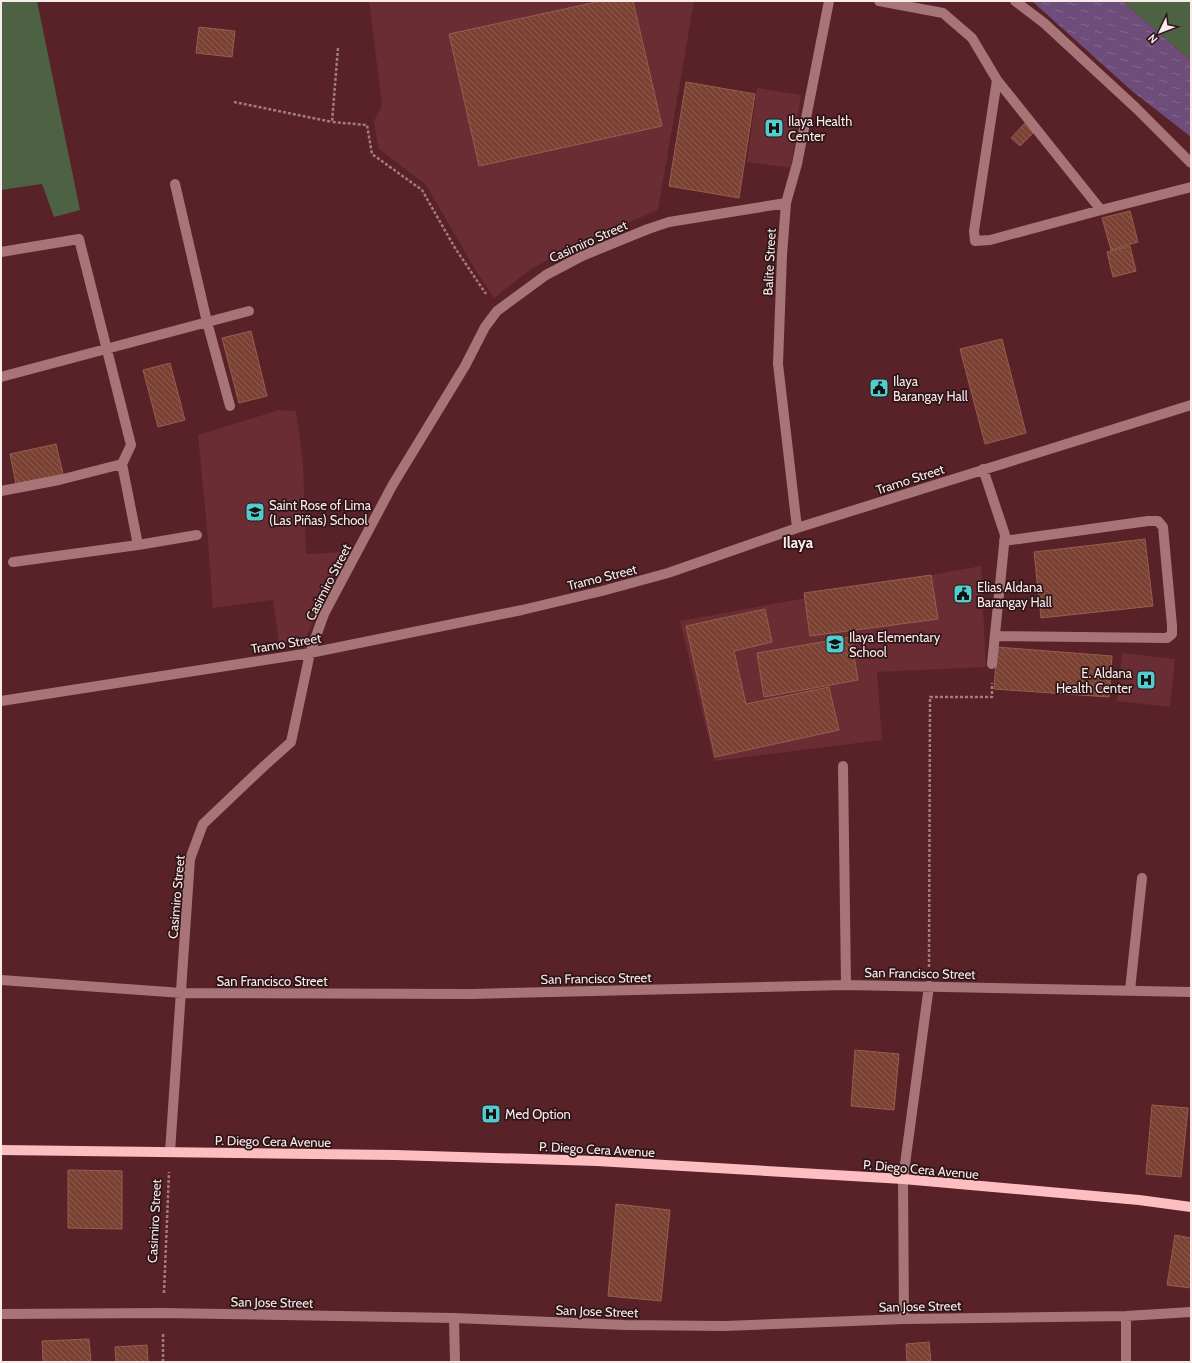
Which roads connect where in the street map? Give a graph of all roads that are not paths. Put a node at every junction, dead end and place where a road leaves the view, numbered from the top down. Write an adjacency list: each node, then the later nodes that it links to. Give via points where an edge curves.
1 (829, 1): 8 (street, Balite Street, via 797,164)
2 (879, 1): 4 (street, via 943,13 972,38)
3 (1014, 1): 5 (street, via 1044,24 1136,108)
4 (997, 80): 9 (street); 9 (street, via 974,232 975,241 990,240)
5 (1191, 163)
6 (175, 184): 12 (street)
7 (1191, 187): 9 (street)
8 (786, 203): 20 (street, Balite Street, via 778,364); 26 (street, Casimiro Street, via 669,222 648,229 582,256 552,272 497,312 485,327 392,486 324,614)
9 (1101, 210)
10 (1, 252): 13 (street, via 79,239)
11 (249, 311): 12 (street)
12 (207, 322): 13 (street); 16 (street)
13 (107, 349): 14 (street); 17 (street, via 131,445)
14 (1, 377)
15 (1191, 405): 18 (street, Tramo Street)
16 (230, 406)
17 (122, 464): 19 (street, via 60,480); 23 (street)
18 (983, 469): 20 (street, Tramo Street); 22 (street, via 1005,535)
19 (1, 491)
20 (797, 528): 26 (street, Tramo Street, via 668,573 602,591)
21 (197, 535): 23 (street)
22 (1004, 541): 25 (street); 25 (street, via 1158,521 1163,527 1172,634 1167,638)
23 (138, 545): 24 (street)
24 (13, 562)
25 (994, 636): 27 (street)
26 (310, 653): 28 (street, Tramo Street); 36 (street, Casimiro Street, via 291,742 203,824 200,831 190,859)
27 (992, 664)
28 (1, 701)
29 (843, 766): 32 (street)
30 (1142, 878): 34 (street)
31 (1, 980): 36 (street, San Francisco Street)
32 (846, 985): 33 (street, San Francisco Street); 36 (street, San Francisco Street, via 471,994)
33 (929, 986): 34 (street, San Francisco Street); 39 (street)
34 (1130, 990): 35 (street, San Francisco Street)
35 (1191, 992)
36 (182, 993): 38 (street, Casimiro Street)
37 (1, 1150): 38 (main road, P. Diego Cera Avenue)
38 (170, 1152): 39 (main road, P. Diego Cera Avenue, via 590,1161)
39 (903, 1180): 40 (main road, P. Diego Cera Avenue, via 1139,1200); 45 (street)
40 (1191, 1207)
41 (1191, 1312): 43 (street, San Jose Street)
42 (1, 1314): 44 (street, San Jose Street, via 163,1313)
43 (1126, 1316): 45 (street, San Jose Street); 47 (street)
44 (454, 1318): 45 (street, San Jose Street, via 625,1326 724,1326); 46 (street)
45 (904, 1318)
46 (455, 1362)
47 (1126, 1362)

